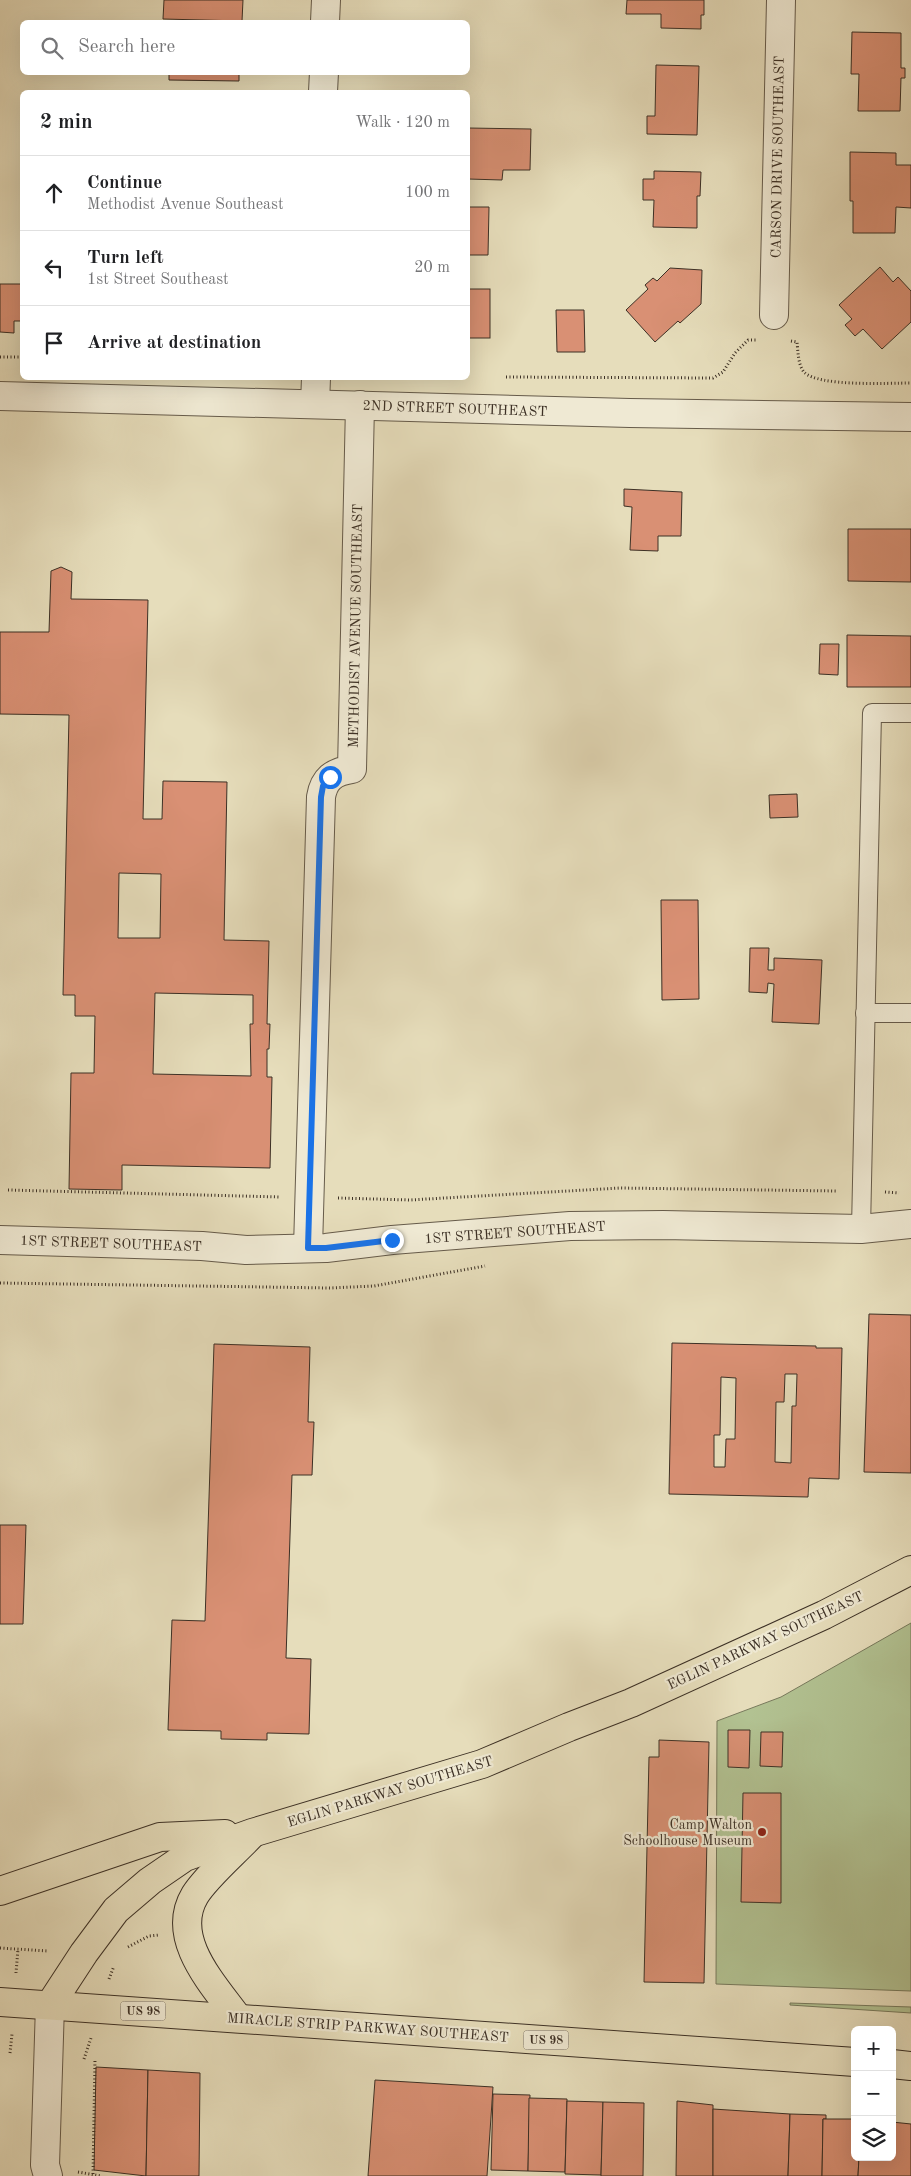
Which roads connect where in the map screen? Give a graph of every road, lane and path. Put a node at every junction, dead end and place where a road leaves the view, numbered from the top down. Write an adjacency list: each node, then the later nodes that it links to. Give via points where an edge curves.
1 (326, 0): 3 (street)
2 (781, 0): 6 (street, CARSON DRIVE SOUTHEAST)
3 (325, 20)
4 (324, 75): 5 (street)
5 (323, 90)
6 (774, 315)
7 (764, 340): 11 (path, via 748,340 723,372 713,378)
8 (788, 341): 12 (path, via 797,342 803,371 814,379)
9 (0, 357): 10 (path)
10 (20, 357)
11 (497, 377)
12 (911, 383)
13 (316, 391): 14 (street, 2ND STREET SOUTHEAST); 15 (street, 2ND STREET SOUTHEAST)
14 (0, 396)
15 (360, 405): 16 (street, 2ND STREET SOUTHEAST); 23 (street, METHODIST AVENUE SOUTHEAST, via 352,769 330,777 323,786 321,797)
16 (911, 417)
17 (911, 713): 18 (lane, via 872,712)
18 (865, 1013): 19 (lane); 21 (lane)
19 (911, 1013)
20 (8, 1190): 23 (path)
21 (862, 1192): 22 (path); 23 (path, via 620,1188 410,1200); 25 (lane)
22 (901, 1192)
23 (310, 1198): 28 (street, METHODIST AVENUE SOUTHEAST)
24 (911, 1224): 25 (street, 1ST STREET SOUTHEAST)
25 (860, 1229): 27 (street); 28 (street, 1ST STREET SOUTHEAST, via 570,1226)
26 (0, 1240): 28 (street, 1ST STREET SOUTHEAST, via 246,1250)
27 (911, 1243)
28 (308, 1248)
29 (911, 1570): 30 (highway, EGLIN PARKWAY SOUTHEAST, via 631,1703 482,1764)
30 (252, 1833): 31 (highway, via 160,1836); 32 (highway, via 196,1893 187,1915); 36 (highway, EGLIN PARKWAY SOUTHEAST, via 185,1857 134,1894 116,1910)
31 (0, 1891)
32 (188, 1930): 33 (path, via 149,1936); 38 (highway, via 201,1967)
33 (126, 1948)
34 (115, 1961): 37 (path)
35 (0, 2002): 36 (highway, MIRACLE STRIP PARKWAY SOUTHEAST / US 98)
36 (50, 2005): 37 (highway, MIRACLE STRIP PARKWAY SOUTHEAST / US 98); 45 (street, via 45,2165)
37 (100, 2008): 38 (highway, MIRACLE STRIP PARKWAY SOUTHEAST / US 98); 39 (path)
38 (237, 2017): 41 (highway, MIRACLE STRIP PARKWAY SOUTHEAST / US 98)
39 (84, 2058)
40 (95, 2059): 44 (path)
41 (851, 2062)
42 (896, 2064): 43 (highway)
43 (911, 2066)
44 (93, 2174)
45 (48, 2176)

